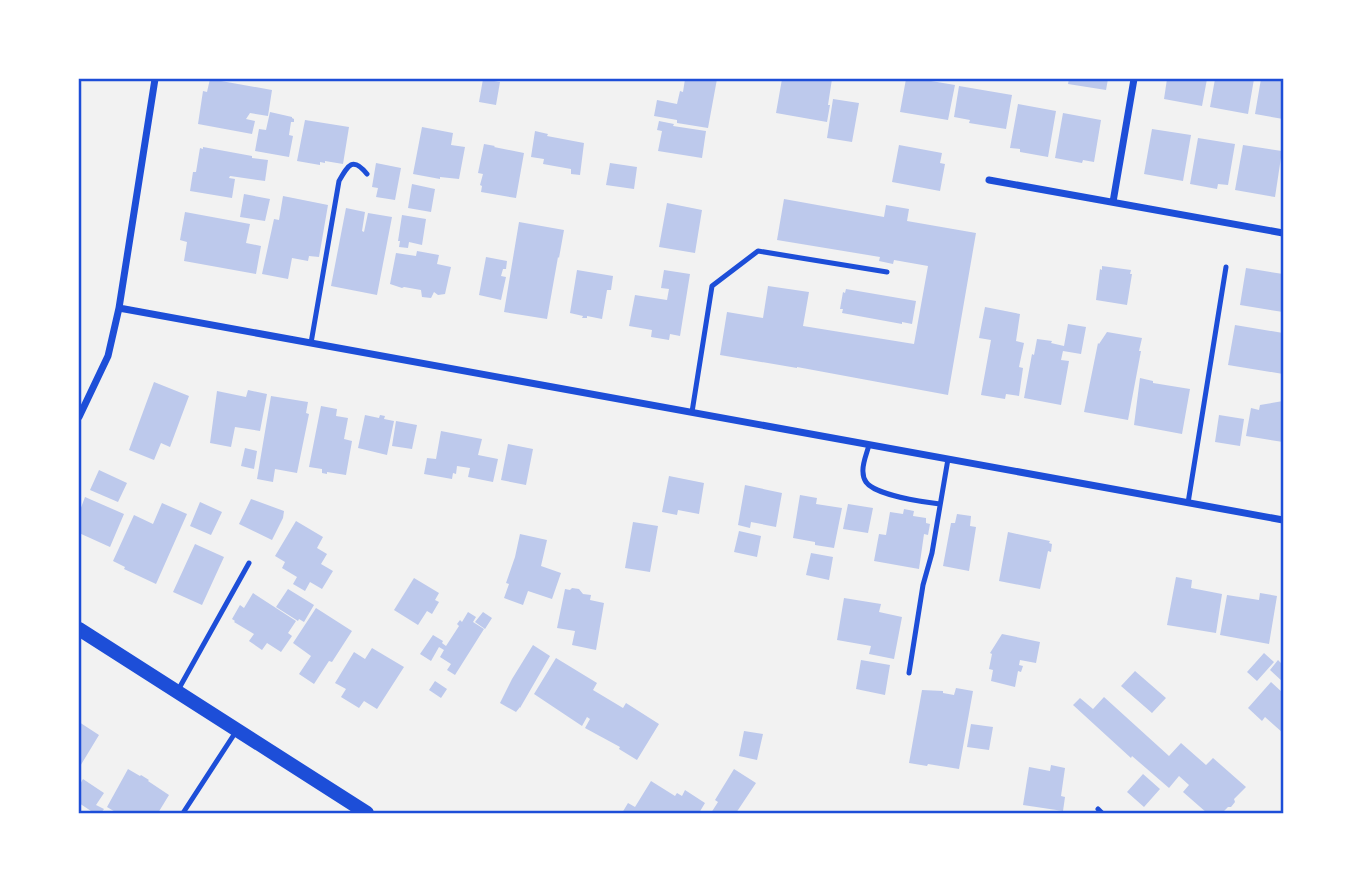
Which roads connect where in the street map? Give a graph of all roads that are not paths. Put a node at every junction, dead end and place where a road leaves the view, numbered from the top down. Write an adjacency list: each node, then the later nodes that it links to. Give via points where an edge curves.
1 (155, 79): 9 (street)
2 (1134, 79): 5 (street)
3 (367, 174): 10 (lane, via 354,163 346,167 339,181)
4 (989, 180): 5 (street)
5 (1112, 202): 6 (street)
6 (1283, 233)
7 (1226, 267): 15 (lane)
8 (887, 272): 11 (lane, via 758,251 712,286)
9 (119, 308): 10 (street); 12 (street, via 108,356)
10 (312, 343): 11 (street)
11 (692, 412): 13 (street)
12 (79, 417)
13 (869, 445): 14 (street); 16 (lane, via 863,471 866,482 892,495)
14 (948, 459): 15 (street); 16 (lane)
15 (1188, 503): 17 (street)
16 (940, 504): 20 (lane)
17 (1283, 520)
18 (249, 563): 21 (lane)
19 (79, 629): 21 (main road)
20 (909, 673)
21 (177, 692): 22 (main road)
22 (237, 730): 23 (lane); 24 (main road)
23 (183, 813)
24 (367, 813)

